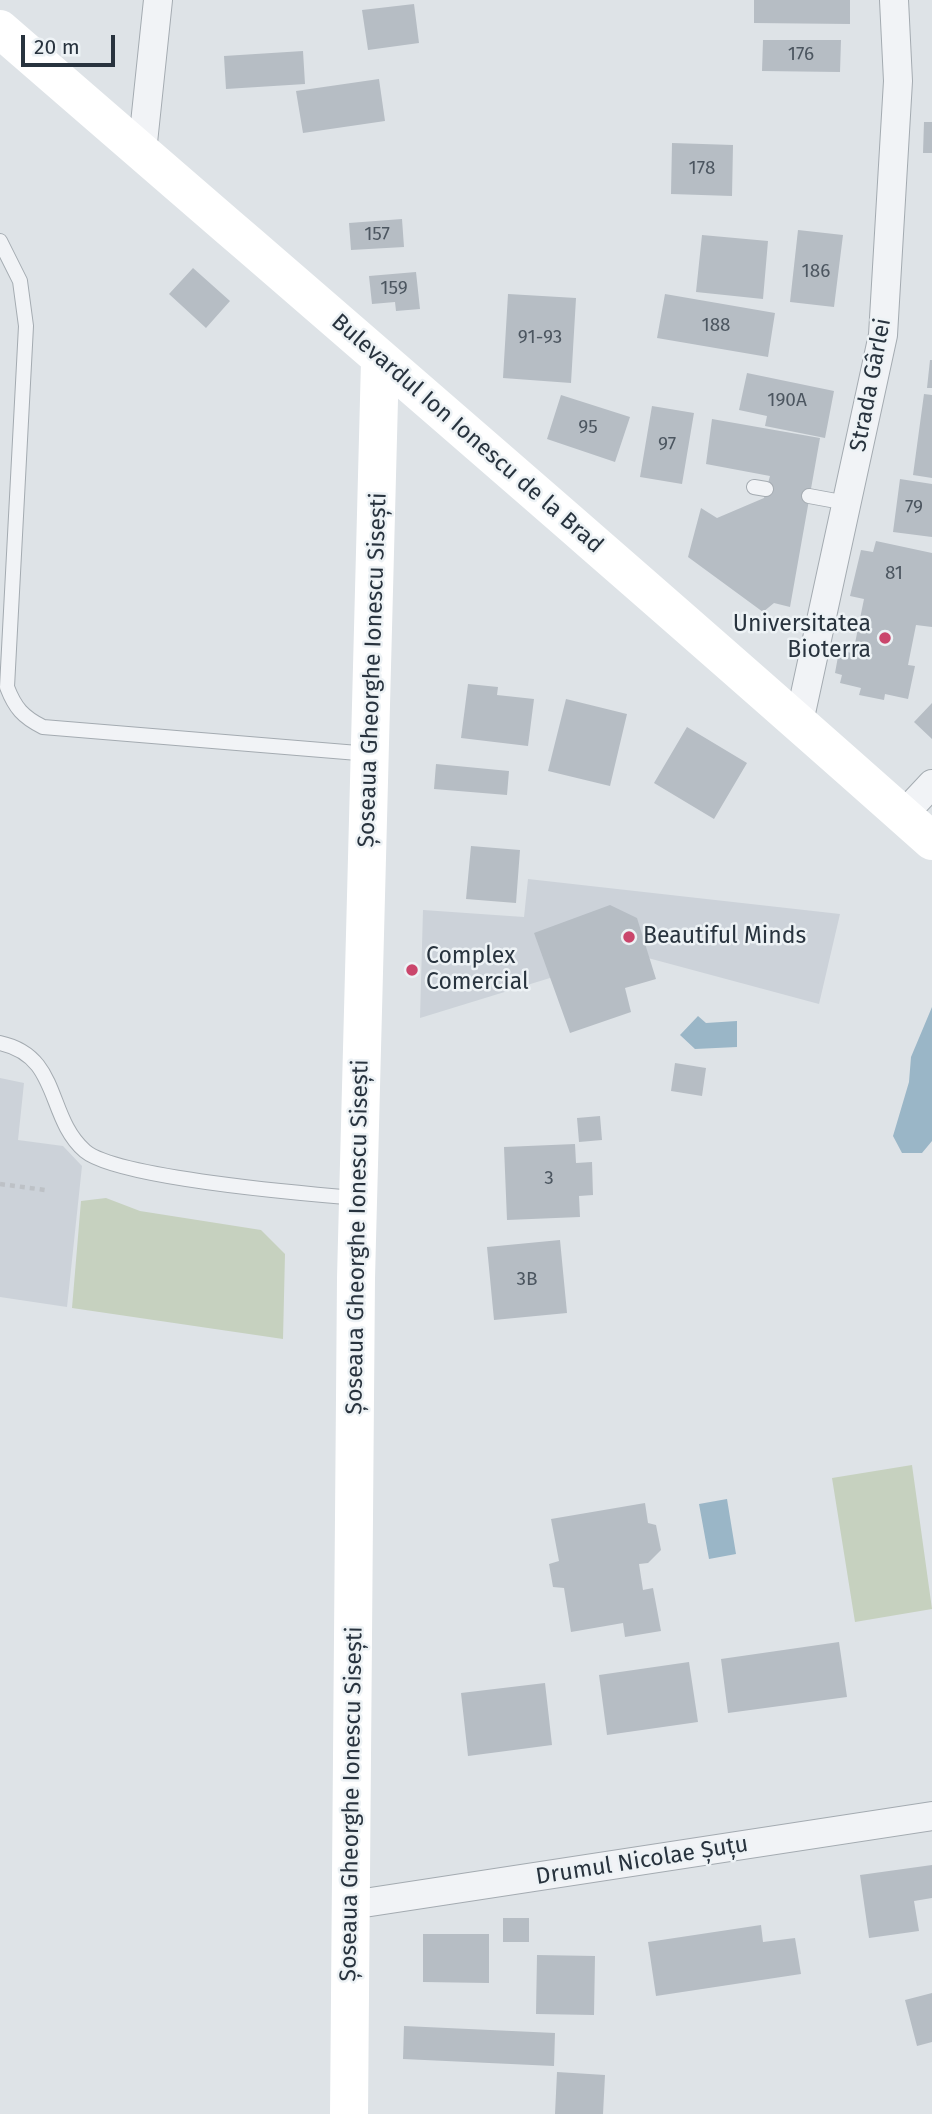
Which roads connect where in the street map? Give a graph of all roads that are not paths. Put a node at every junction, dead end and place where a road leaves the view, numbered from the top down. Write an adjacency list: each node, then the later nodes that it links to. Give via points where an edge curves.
1 (158, 0): 4 (street)
2 (894, 0): 8 (street, Strada Gârlei, via 898,81 883,335)
3 (0, 29): 4 (main road, Bulevardul Ion Ionescu de la Brad)
4 (142, 152): 6 (main road, Bulevardul Ion Ionescu de la Brad)
5 (0, 241): 10 (lane, via 20,281 26,326 7,687 17,710 43,727)
6 (380, 361): 9 (main road, Bulevardul Ion Ionescu de la Brad); 10 (main road, Șoseaua Gheorghe Ionescu Sisești)
7 (809, 496): 8 (lane)
8 (848, 503): 9 (street, Strada Gârlei)
9 (799, 722): 12 (main road, Bulevardul Ion Ionescu de la Brad)
10 (371, 755): 15 (main road, Șoseaua Gheorghe Ionescu Sisești)
11 (932, 784): 12 (street)
12 (903, 815): 13 (main road, Bulevardul Ion Ionescu de la Brad)
13 (932, 841)
14 (0, 1043): 15 (lane, via 22,1050 35,1061 47,1075 72,1136 103,1162)
15 (358, 1198): 17 (main road, Șoseaua Gheorghe Ionescu Sisești)
16 (932, 1816): 17 (street, Drumul Nicolae Șuțu)
17 (351, 1905): 18 (main road, Șoseaua Gheorghe Ionescu Sisești)
18 (349, 2114)

